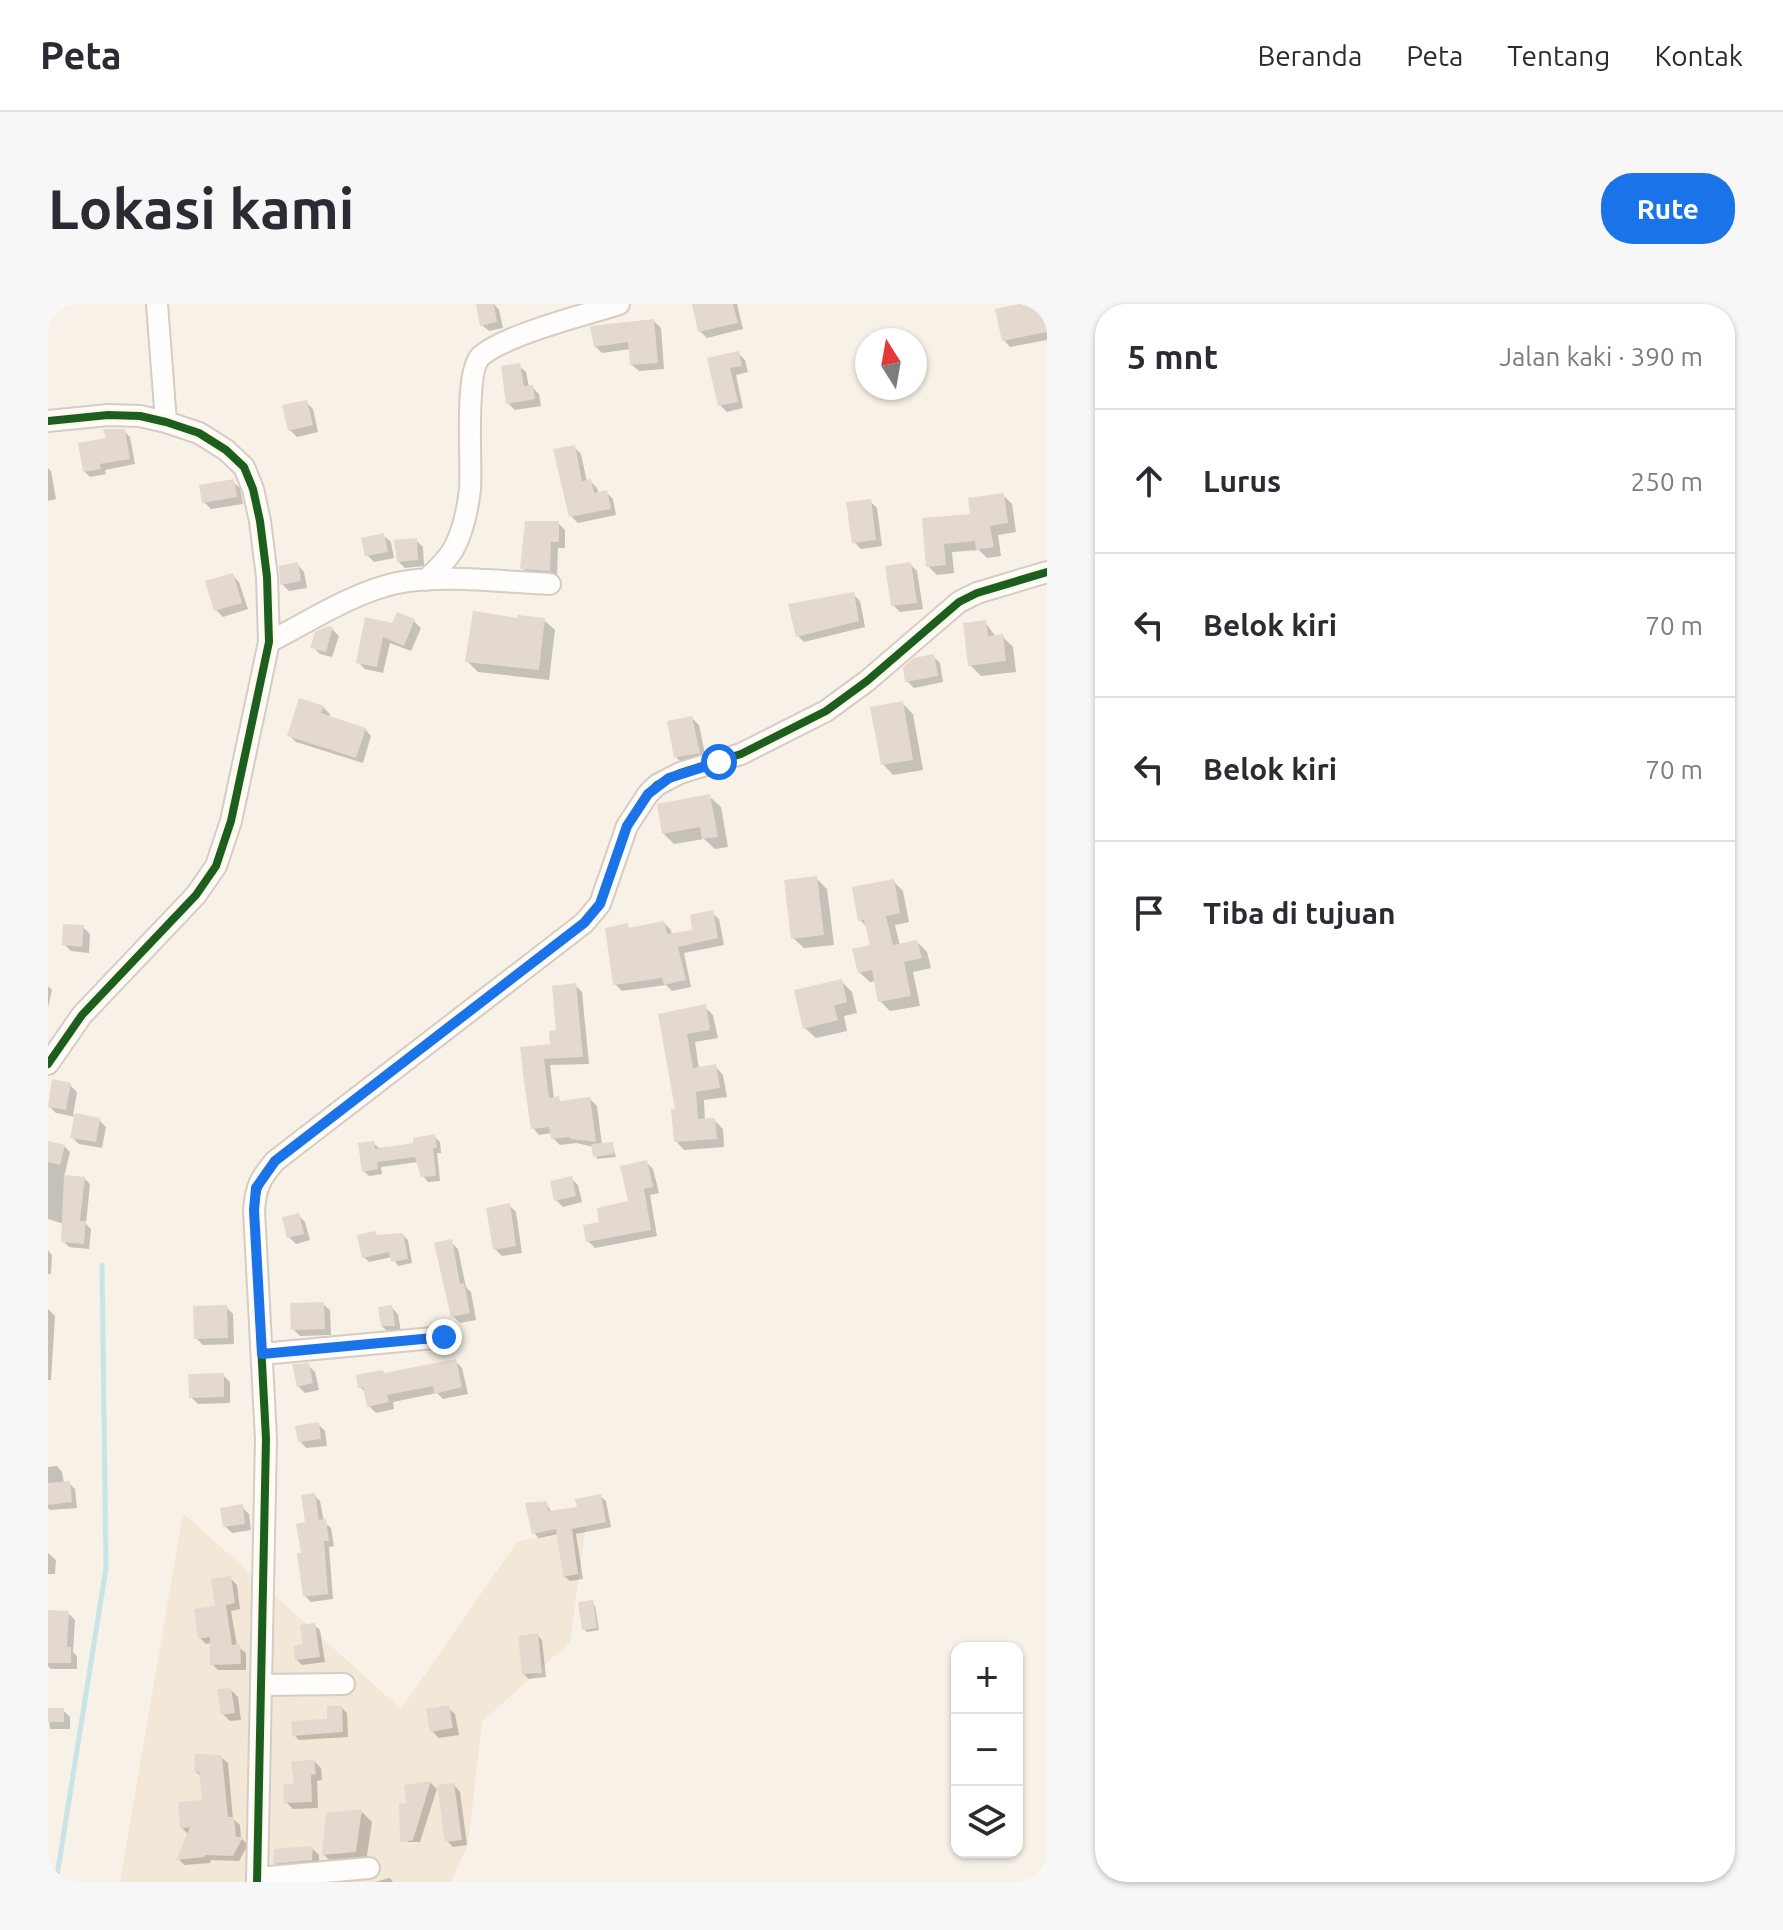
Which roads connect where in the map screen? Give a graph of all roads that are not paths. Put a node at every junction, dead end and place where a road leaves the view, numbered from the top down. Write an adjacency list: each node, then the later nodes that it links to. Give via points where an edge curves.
1 (157, 304): 4 (street)
2 (619, 304): 6 (street, via 521,336 475,363 470,490 453,550)
3 (48, 421): 4 (street, via 108,415)
4 (166, 422): 8 (street, via 199,433 244,467 260,521)
5 (1047, 572): 11 (street, via 959,602 826,711 741,754 657,785 627,826 600,904 584,923 275,1161 256,1188 254,1210)
6 (426, 580): 7 (street); 8 (street, via 369,591)
7 (550, 584)
8 (269, 642): 9 (street, via 231,821 216,866 196,895 82,1015)
9 (48, 1064)
10 (444, 1337): 11 (street)
11 (262, 1354): 13 (street)
12 (344, 1684): 13 (street)
13 (262, 1685): 15 (street)
14 (369, 1868): 15 (street)
15 (257, 1880)

